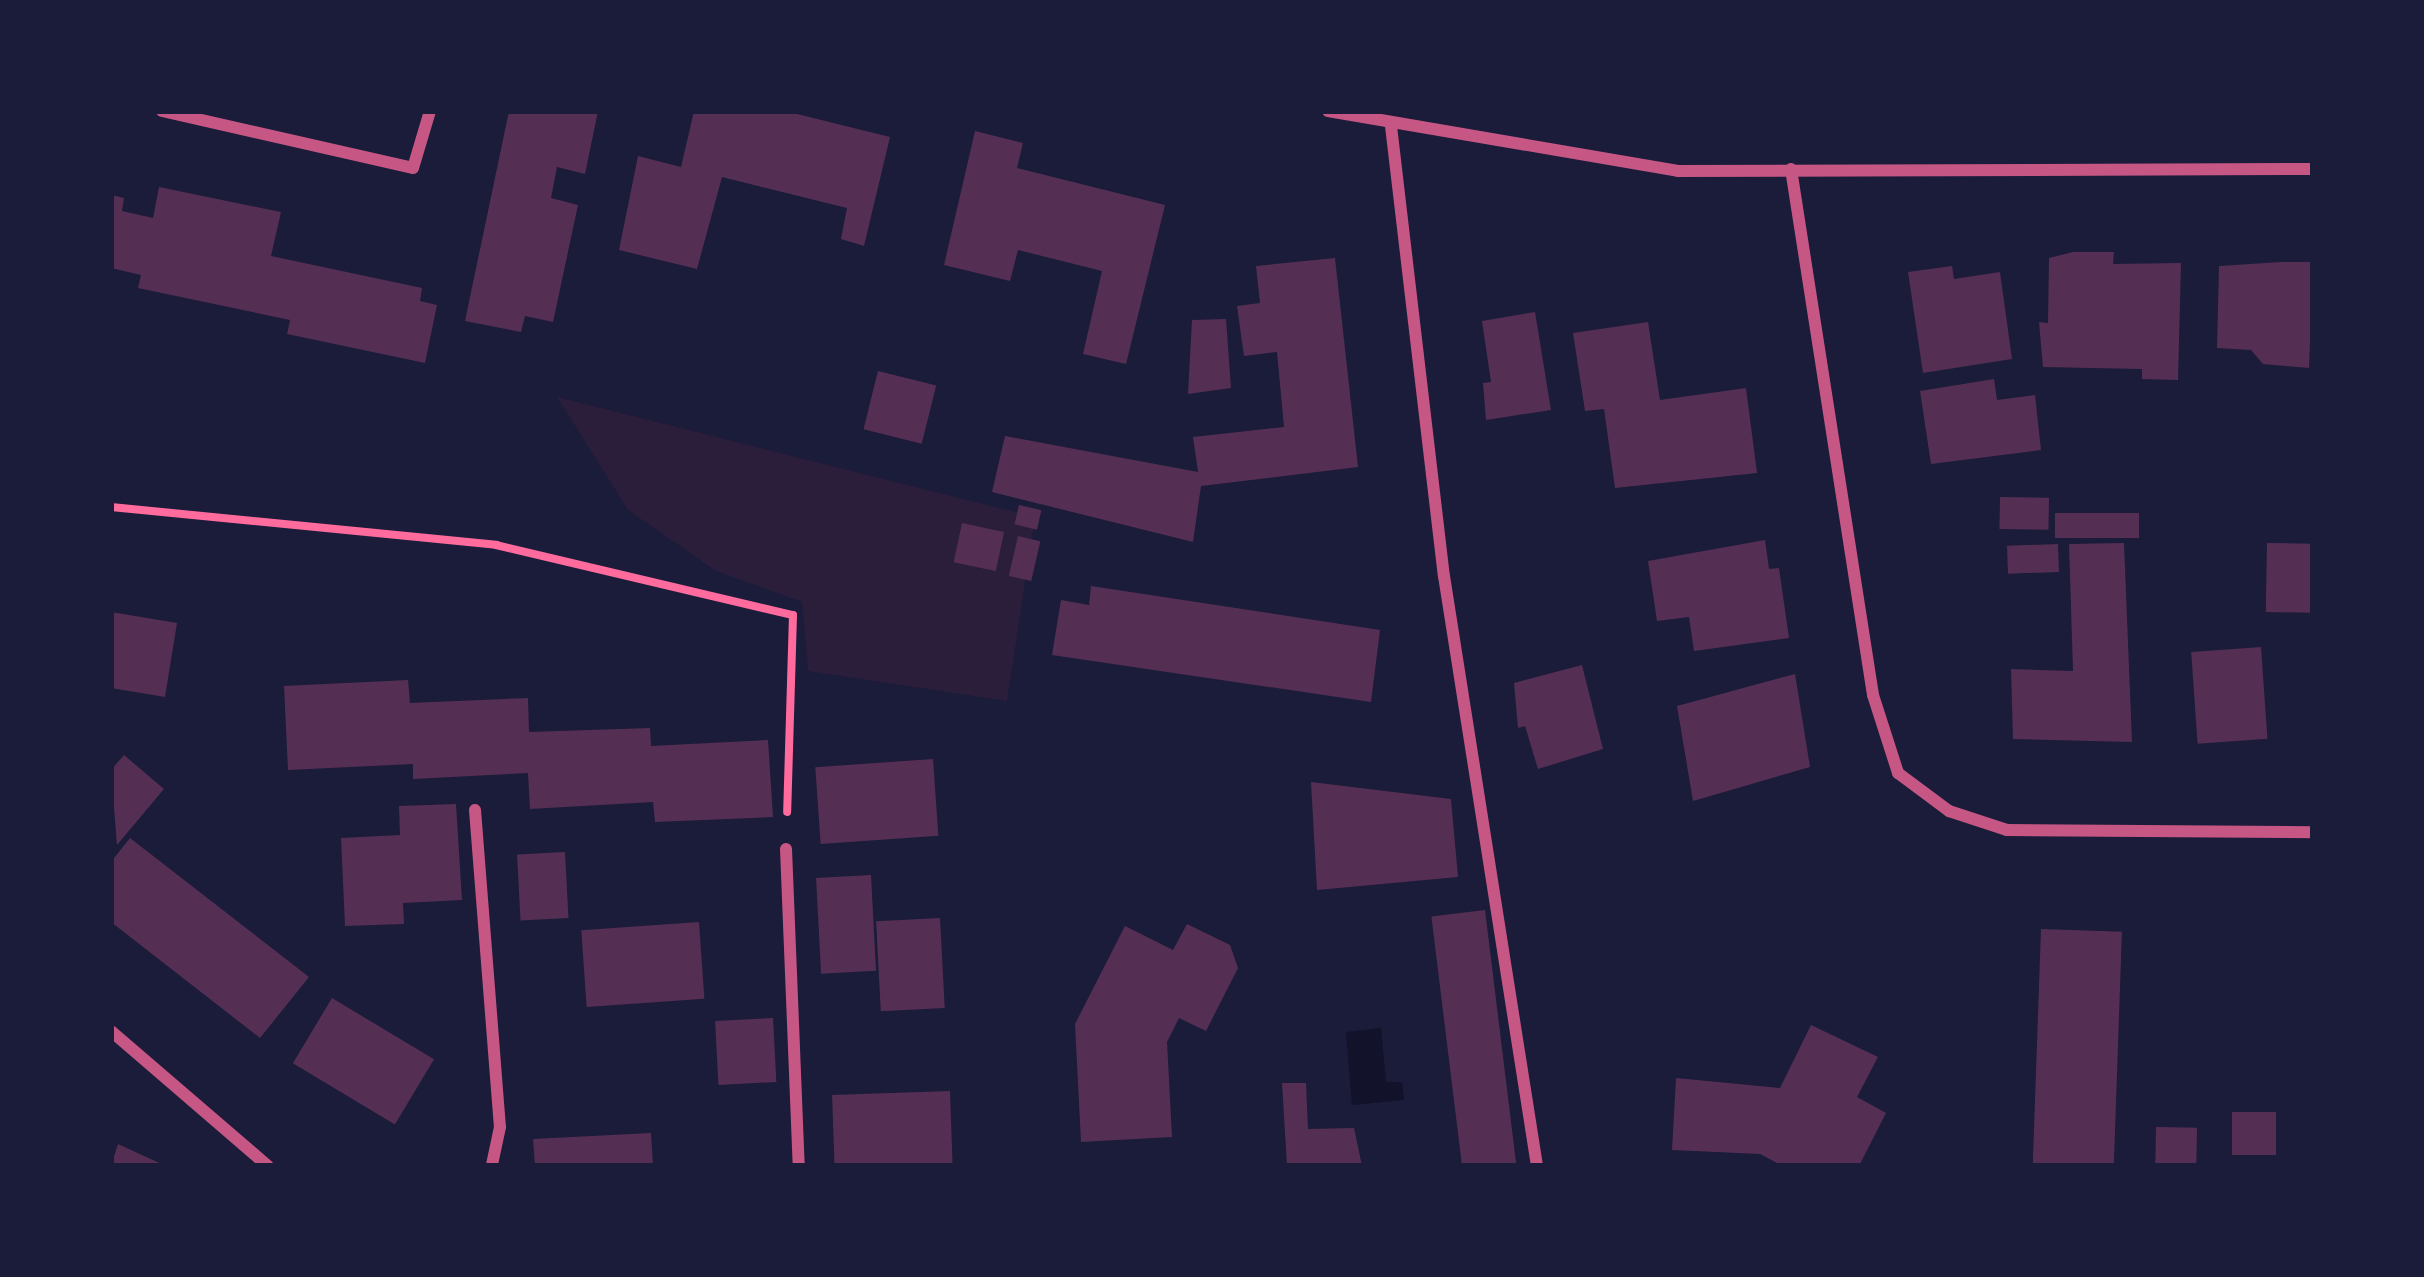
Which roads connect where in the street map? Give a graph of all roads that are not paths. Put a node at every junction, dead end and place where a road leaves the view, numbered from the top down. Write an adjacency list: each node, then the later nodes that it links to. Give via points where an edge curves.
1 (162, 111): 2 (street, via 413,168)
2 (430, 111)
3 (1328, 111): 4 (street)
4 (1391, 126): 5 (street, via 1678,171); 14 (street, via 1444,576)
5 (1790, 169): 6 (street); 8 (street, via 1873,695 1898,773 1949,811 2007,830)
6 (2313, 169)
7 (475, 810): 12 (street, via 500,1127)
8 (2313, 832)
9 (786, 849): 13 (street)
10 (111, 1031): 11 (street)
11 (268, 1166)
12 (492, 1166)
13 (799, 1166)
14 (1537, 1166)

